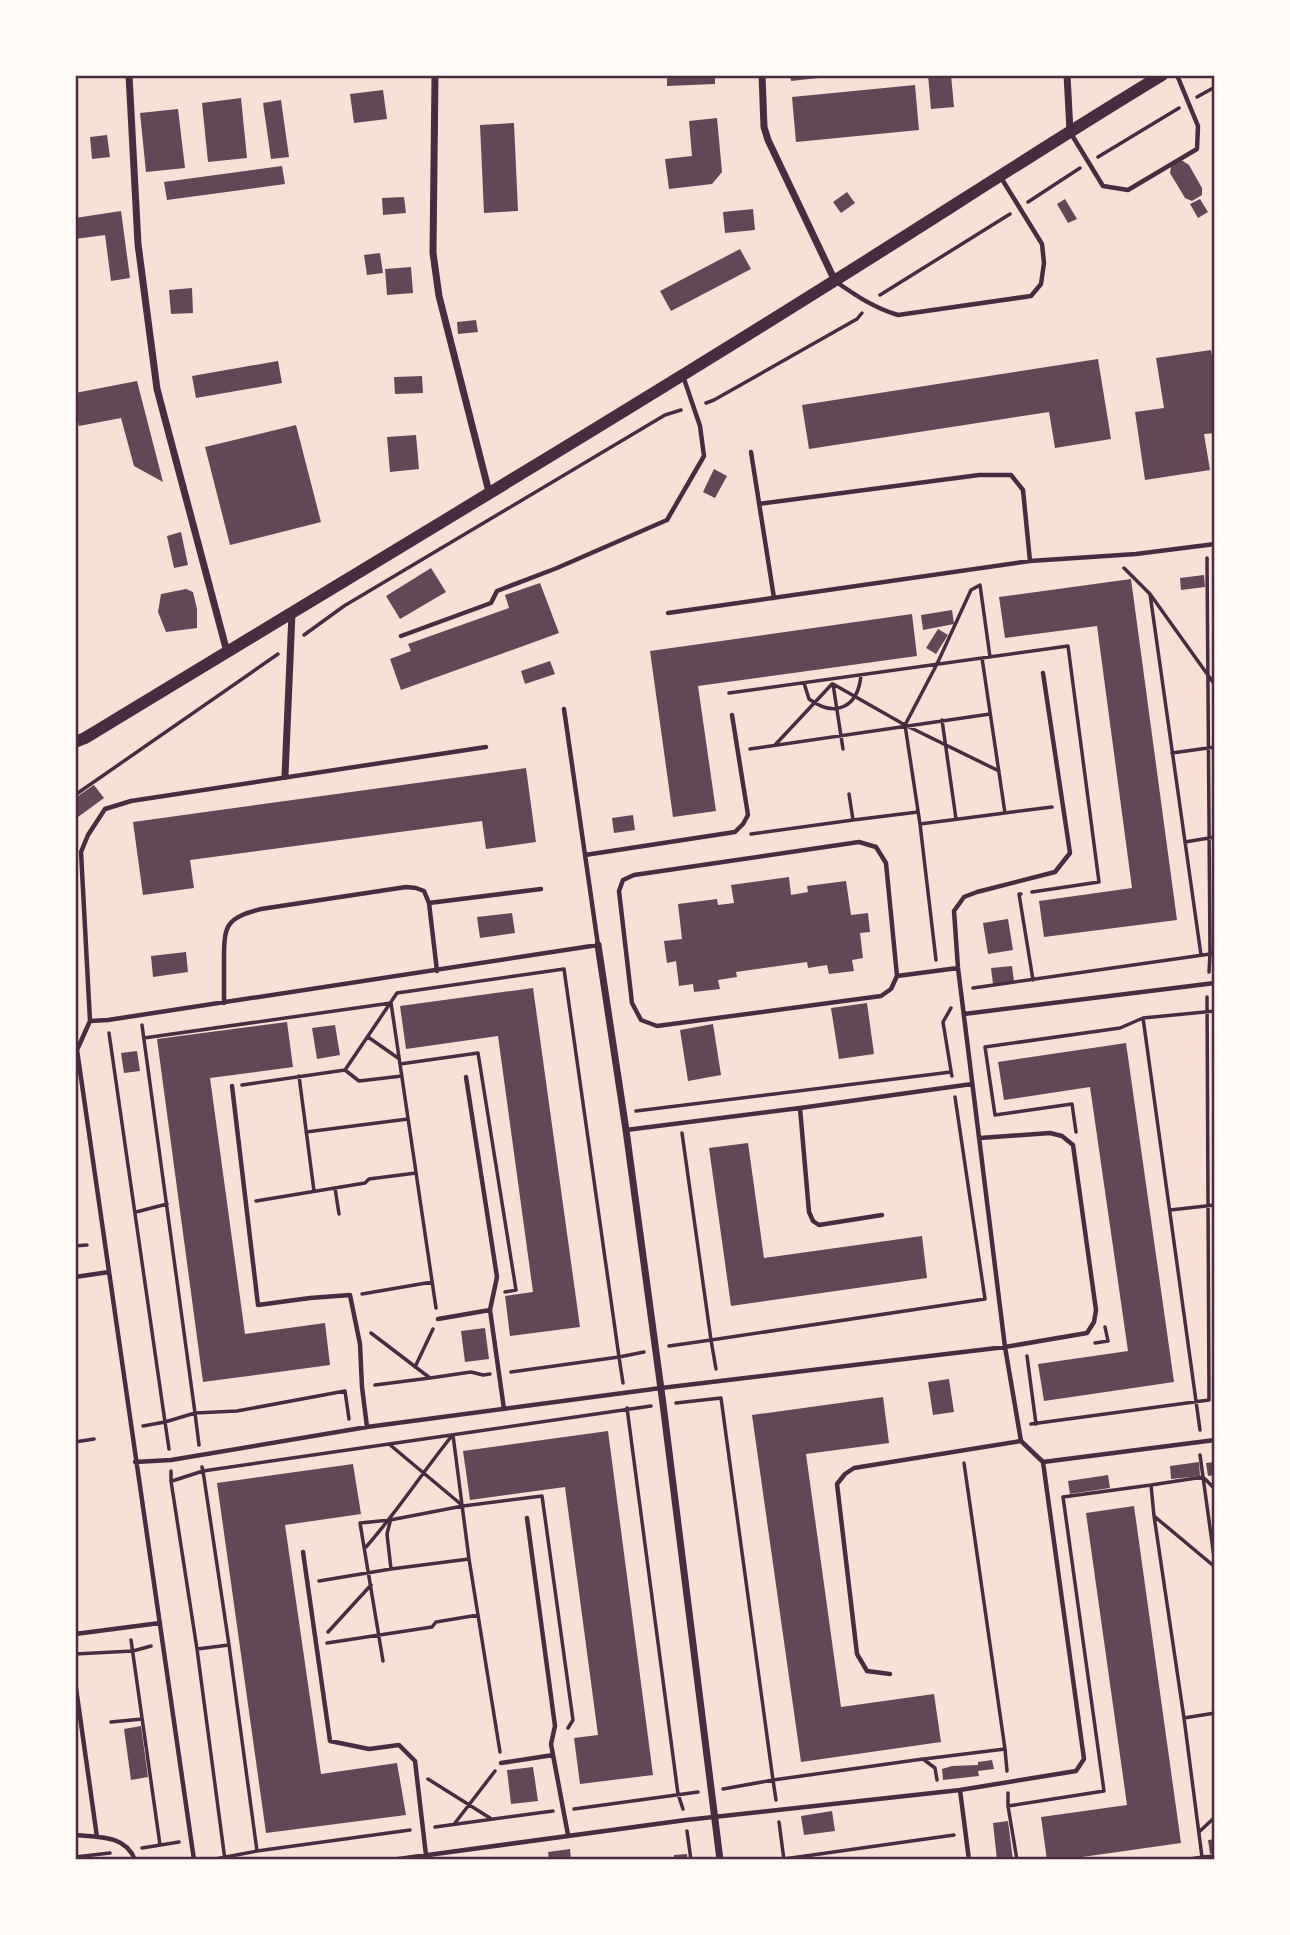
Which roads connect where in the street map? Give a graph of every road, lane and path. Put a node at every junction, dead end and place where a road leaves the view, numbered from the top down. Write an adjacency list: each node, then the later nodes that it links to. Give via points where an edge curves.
1 (129, 75): 32 (street, via 138,244 158,389)
2 (435, 75): 18 (street, via 435,274)
3 (762, 75): 13 (street, via 764,127)
4 (1068, 75): 9 (street)
5 (1162, 75): 9 (street)
6 (1177, 75): 8 (lane)
7 (1215, 87): 8 (path)
8 (1188, 103): 10 (path); 10 (lane, via 1198,126 1197,149 1128,190 1103,186)
9 (1070, 131): 10 (lane); 11 (street)
10 (1089, 163): 12 (path)
11 (999, 175): 12 (lane); 13 (street)
12 (1020, 208): 14 (path); 14 (lane, via 1042,244 1041,284 1031,296 898,315)
13 (835, 281): 14 (lane); 15 (street)
14 (871, 304): 16 (path, via 857,319 714,401)
15 (682, 375): 16 (lane); 18 (street)
16 (694, 407): 30 (lane, via 705,456 667,520 496,591 491,603); 31 (path, via 665,415 344,606)
17 (751, 452): 19 (lane)
18 (489, 492): 26 (street)
19 (760, 504): 23 (lane, via 979,475 1011,475 1023,490); 25 (lane)
20 (1215, 544): 21 (lane)
21 (1207, 545): 22 (lane); 29 (path)
22 (1113, 556): 23 (lane); 24 (path)
23 (1030, 561): 25 (lane)
24 (1150, 594): 38 (path); 59 (path)
25 (774, 598): 27 (lane)
26 (292, 613): 31 (street); 32 (street)
27 (668, 613)
28 (1215, 619): 29 (path)
29 (1209, 627): 38 (path)
30 (401, 636)
31 (290, 645): 61 (street); 62 (path)
32 (227, 652): 52 (street)
33 (990, 657): 34 (path); 35 (path, via 980,585 971,590); 85 (path, via 1068,646 1099,882 1019,894)
34 (982, 658): 35 (path); 47 (path)
35 (937, 664): 37 (path); 50 (path)
36 (1043, 673): 64 (lane)
37 (861, 675): 39 (path); 43 (path)
38 (1209, 678): 41 (path); 56 (path)
39 (832, 681): 40 (path); 43 (path); 44 (path); 46 (path)
40 (804, 683): 42 (path); 44 (path)
41 (1215, 685)
42 (729, 693)
43 (856, 697): 46 (path); 50 (path)
44 (815, 703): 46 (path); 53 (path)
45 (565, 709): 74 (lane)
46 (837, 709): 51 (path)
47 (990, 714): 49 (path); 60 (path)
48 (732, 715): 58 (lane)
49 (942, 720): 50 (path); 54 (path)
50 (905, 725): 51 (path); 54 (path); 65 (path)
51 (841, 736): 53 (path); 57 (path)
52 (78, 740)
53 (775, 745): 58 (path)
54 (946, 745): 60 (path); 68 (path)
55 (486, 747): 61 (lane)
56 (1212, 747): 59 (path); 71 (path)
57 (843, 749)
58 (738, 751): 70 (lane, via 748,815)
59 (1172, 753): 72 (path)
60 (999, 771): 66 (path)
61 (285, 776): 73 (lane, via 105,809)
62 (75, 794)
63 (849, 794): 67 (path)
64 (1063, 806): 66 (path); 80 (lane, via 1070,853 1055,872 977,892 964,898 954,911)
65 (919, 812): 67 (path); 69 (path)
66 (1005, 813): 68 (path)
67 (853, 820): 70 (path)
68 (956, 820): 69 (path)
69 (920, 824): 82 (path)
70 (735, 832): 74 (lane)
71 (1212, 837): 72 (path); 78 (path)
72 (1185, 842): 79 (path)
73 (78, 854): 95 (lane)
74 (585, 855): 77 (lane)
75 (541, 889): 76 (lane)
76 (429, 904): 81 (lane); 89 (lane, via 424,891 406,887 243,914 224,933)
77 (598, 945): 81 (lane); 108 (street)
78 (1212, 953): 79 (path); 83 (path)
79 (1200, 955): 85 (path)
80 (958, 968): 82 (lane); 87 (lane)
81 (437, 971): 89 (lane)
82 (938, 971): 84 (lane)
83 (1209, 972)
84 (897, 976): 84 (lane, via 881,996 657,1026 641,1020 632,1003 619,891 624,880 634,875 859,842 876,848 886,863)
85 (1032, 980): 87 (path)
86 (1215, 983): 92 (lane)
87 (961, 990): 92 (lane); 100 (path, via 943,1022)
88 (1207, 999): 116 (path)
89 (224, 1003): 91 (lane)
90 (391, 1003): 96 (path); 97 (path); 98 (path); 132 (path, via 397,993 564,969)
91 (140, 1014): 94 (lane); 97 (path)
92 (964, 1014): 104 (lane)
93 (1143, 1018): 117 (path)
94 (108, 1020): 95 (lane); 118 (path)
95 (90, 1021): 123 (lane, via 77,1050)
96 (369, 1037): 98 (path); 99 (path)
97 (144, 1038): 115 (path)
98 (399, 1059): 102 (path)
99 (345, 1070): 101 (path); 102 (path, via 359,1081)
100 (951, 1072)
101 (299, 1076): 105 (path); 109 (path)
102 (402, 1076): 107 (path)
103 (466, 1077): 127 (lane, via 497,1277)
104 (972, 1084): 106 (lane); 110 (lane)
105 (232, 1086): 114 (lane)
106 (800, 1108): 108 (lane); 120 (lane, via 813,1221 819,1225)
107 (408, 1119): 109 (path); 111 (path)
108 (626, 1130): 139 (street)
109 (306, 1132): 113 (path)
110 (980, 1138): 131 (lane); 131 (lane, via 1051,1133 1073,1145 1096,1310 1087,1333)
111 (416, 1173): 112 (path); 125 (path)
112 (335, 1188): 113 (path); 119 (path)
113 (314, 1191): 114 (path)
114 (246, 1202): 126 (lane, via 258,1305)
115 (167, 1203): 118 (path); 146 (path)
116 (1212, 1205): 117 (path); 142 (path)
117 (1170, 1210): 143 (path)
118 (136, 1212): 147 (path)
119 (339, 1214)
120 (882, 1214)
121 (86, 1245): 122 (path)
122 (75, 1246)
123 (109, 1272): 124 (lane); 150 (lane)
124 (75, 1277)
125 (432, 1282): 126 (path); 128 (path)
126 (350, 1296): 129 (lane)
127 (490, 1310): 128 (lane); 134 (lane)
128 (438, 1319): 133 (path)
129 (356, 1322): 133 (path); 138 (lane)
130 (671, 1346): 137 (path, via 711,1340)
131 (1005, 1348): 137 (lane); 148 (lane)
132 (619, 1357): 134 (path); 136 (path)
133 (415, 1367): 135 (path)
134 (499, 1373): 135 (path); 144 (lane)
135 (429, 1378): 138 (path)
136 (622, 1378)
137 (718, 1382): 139 (lane); 141 (path)
138 (362, 1387): 140 (path); 149 (lane)
139 (661, 1388): 144 (lane); 215 (street)
140 (345, 1391): 146 (path, via 237,1411); 152 (path)
141 (721, 1398)
142 (1212, 1400): 143 (path)
143 (1196, 1401): 148 (path); 151 (path)
144 (505, 1409): 149 (lane)
145 (628, 1409): 214 (path)
146 (195, 1413): 147 (path); 162 (path)
147 (165, 1422): 150 (path); 159 (path)
148 (1018, 1426): 157 (lane)
149 (367, 1427): 152 (lane)
150 (132, 1428): 164 (lane)
151 (1200, 1428)
152 (351, 1430): 160 (path); 162 (lane)
153 (453, 1435): 158 (path); 168 (path); 174 (path)
154 (94, 1439): 156 (path)
155 (1215, 1440): 165 (lane)
156 (75, 1441)
157 (1021, 1441): 161 (lane); 165 (lane)
158 (390, 1444): 160 (path); 168 (path)
159 (168, 1447)
160 (353, 1449): 167 (path)
161 (962, 1450): 198 (lane, via 855,1468 837,1484 857,1654 867,1671); 204 (path)
162 (200, 1454): 163 (lane); 167 (path)
163 (171, 1460): 164 (lane); 170 (path)
164 (135, 1462): 187 (lane)
165 (1044, 1462): 173 (lane)
166 (1201, 1462): 169 (path)
167 (203, 1471): 170 (path); 192 (path)
168 (423, 1472): 174 (path); 177 (path)
169 (1203, 1477): 171 (path); 172 (path); 181 (path)
170 (171, 1481): 194 (path)
171 (1151, 1485): 173 (path); 175 (path)
172 (1215, 1489)
173 (1049, 1499): 209 (lane, via 1084,1759 1076,1771)
174 (463, 1506): 177 (path); 180 (path)
175 (1154, 1516): 181 (path); 202 (path)
176 (527, 1518): 205 (lane, via 555,1726)
177 (390, 1520): 178 (path); 178 (path, via 360,1523); 182 (path)
178 (366, 1546): 183 (path)
179 (303, 1552): 184 (lane)
180 (469, 1559): 182 (path); 186 (path)
181 (1215, 1565)
182 (391, 1569): 183 (path)
183 (369, 1573): 184 (path); 185 (path)
184 (307, 1583): 193 (lane)
185 (371, 1585): 190 (path); 193 (path)
186 (478, 1615): 190 (path); 207 (path)
187 (160, 1623): 188 (lane); 191 (lane)
188 (128, 1627): 189 (lane); 195 (path)
189 (75, 1634)
190 (379, 1634): 193 (path); 197 (path)
191 (163, 1643): 195 (path); 234 (lane)
192 (229, 1645): 194 (path); 228 (path)
193 (316, 1645): 208 (lane, via 330,1741 369,1749 399,1745 415,1761)
194 (197, 1649): 232 (path)
195 (133, 1651): 196 (path); 201 (path)
196 (75, 1654)
197 (383, 1661)
198 (890, 1674)
199 (75, 1681): 226 (lane)
200 (1215, 1713): 202 (path)
201 (142, 1718): 203 (path); 227 (path)
202 (1184, 1718): 222 (path)
203 (111, 1722)
204 (1005, 1749): 206 (path); 209 (path)
205 (553, 1755): 207 (lane); 225 (lane)
206 (923, 1759): 211 (path, via 935,1768); 212 (path, via 774,1780)
207 (501, 1763): 213 (path)
208 (416, 1772): 213 (path); 229 (lane)
209 (1009, 1781): 210 (lane); 241 (path, via 1008,1806)
210 (960, 1790): 211 (lane); 223 (lane)
211 (938, 1793): 215 (lane)
212 (776, 1797)
213 (470, 1805): 218 (path); 219 (path)
214 (682, 1809)
215 (714, 1817): 225 (lane); 238 (street)
216 (779, 1817): 239 (path)
217 (1215, 1817): 222 (path)
218 (492, 1819)
219 (453, 1824)
220 (687, 1830): 237 (path)
221 (408, 1831): 228 (path)
222 (1199, 1832): 231 (path)
223 (966, 1833): 239 (path); 240 (lane)
224 (75, 1835): 226 (lane)
225 (568, 1835): 229 (lane)
226 (97, 1837): 233 (lane, via 110,1837 132,1850)
227 (160, 1846)
228 (257, 1850): 232 (path)
229 (426, 1855): 236 (lane)
230 (1215, 1856): 231 (path)
231 (1202, 1857): 242 (path)
232 (224, 1858): 235 (path)
233 (135, 1860)
234 (194, 1860)
235 (210, 1860)
236 (391, 1860)
237 (691, 1860)
238 (720, 1860)
239 (784, 1860)
240 (970, 1860)
241 (1017, 1860)
242 (1184, 1860)

